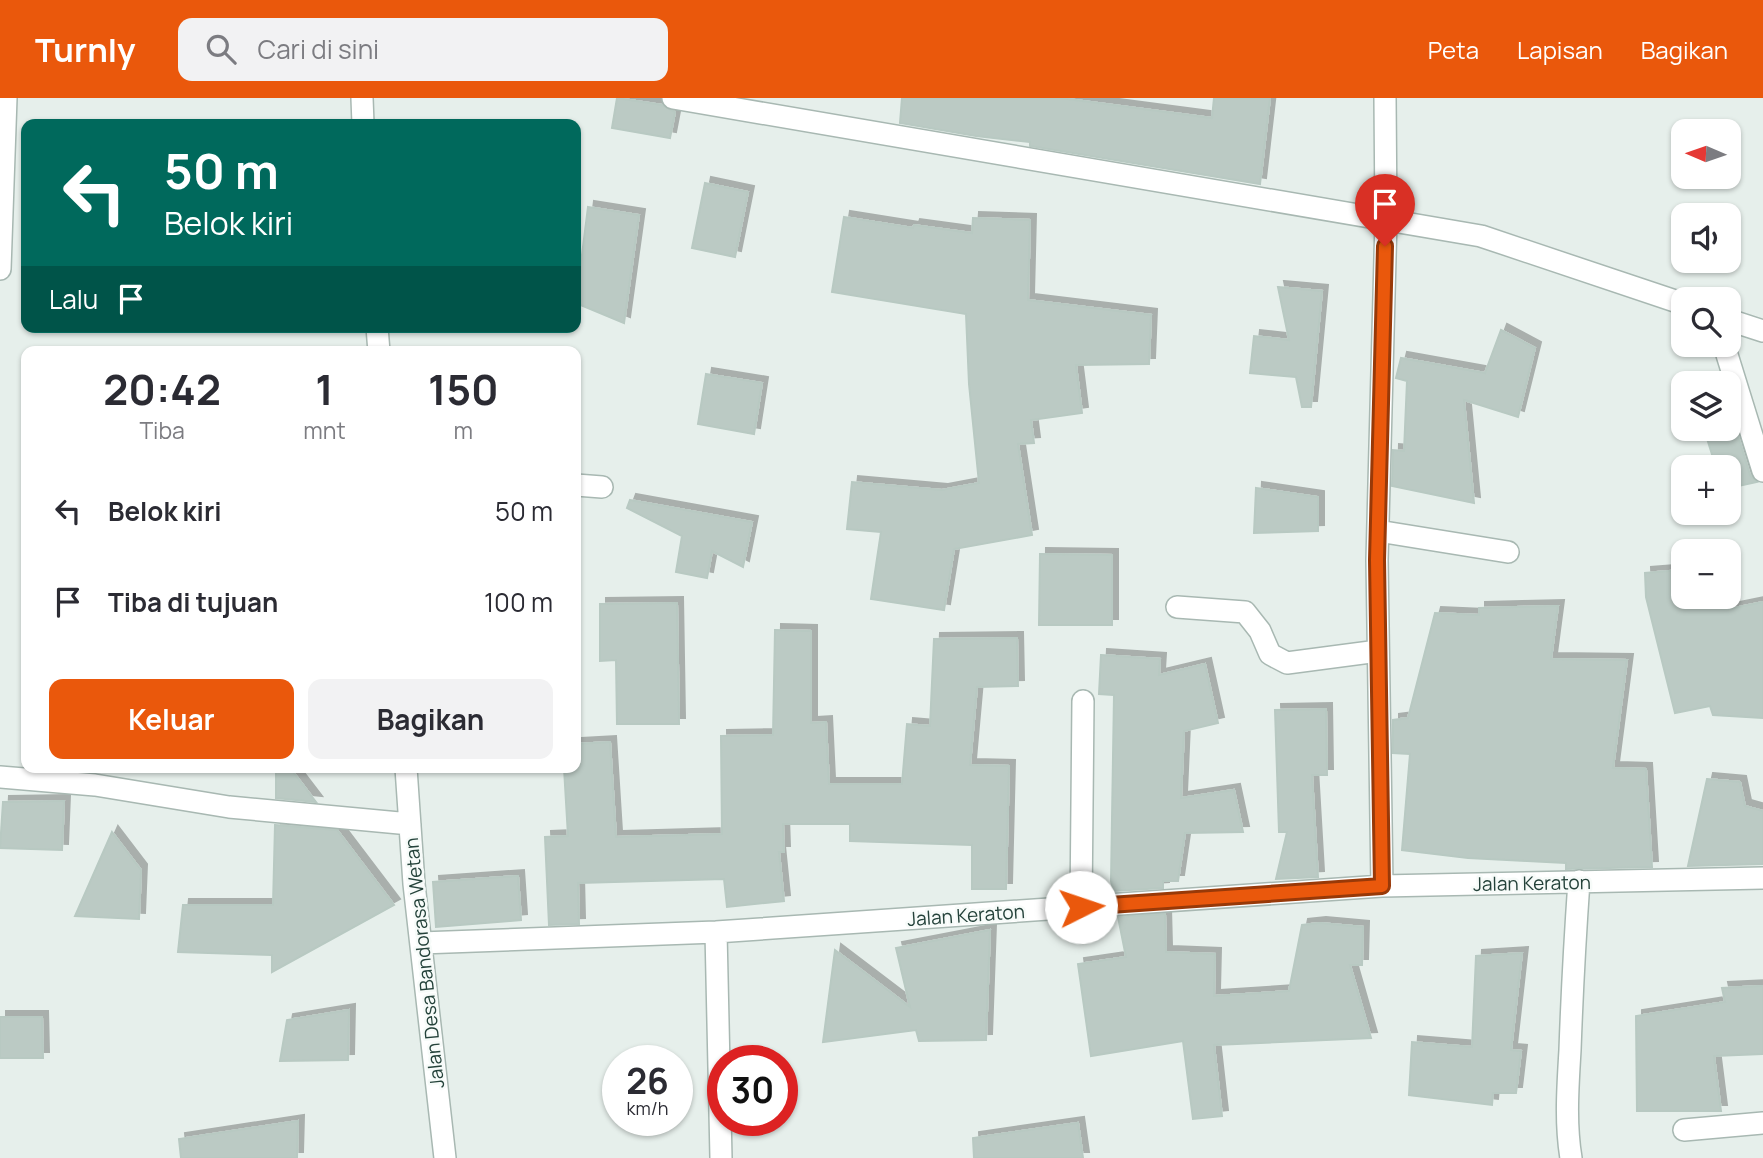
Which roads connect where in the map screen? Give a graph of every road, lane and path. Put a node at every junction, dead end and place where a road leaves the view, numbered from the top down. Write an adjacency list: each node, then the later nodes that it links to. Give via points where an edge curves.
1 (6, 98): 7 (street)
2 (362, 98): 5 (street)
3 (673, 98): 6 (street)
4 (1385, 98): 6 (street)
5 (363, 119)
6 (1386, 220): 9 (street, via 1481,236); 16 (street)
7 (0, 250): 8 (street)
8 (0, 269)
9 (1671, 300)
10 (1741, 324): 11 (street)
11 (1763, 331)
12 (1728, 357): 13 (street)
13 (1763, 471)
14 (581, 485): 15 (street)
15 (602, 486)
16 (1378, 531): 17 (street); 19 (street)
17 (1508, 552)
18 (1177, 607): 19 (street, via 1245,612 1270,654 1287,663)
19 (1378, 651): 26 (street)
20 (1083, 701): 27 (street)
21 (406, 773): 23 (street, Jalan Desa Bandorasa Wetan)
22 (0, 776): 23 (street, via 95,785 229,807)
23 (410, 824): 29 (street, Jalan Desa Bandorasa Wetan)
24 (1763, 878): 25 (street, Jalan Keraton)
25 (1579, 881): 26 (street, Jalan Keraton); 34 (street, via 1568,1087)
26 (1382, 886): 27 (street, Jalan Keraton)
27 (1081, 907): 28 (street, Jalan Keraton)
28 (716, 932): 29 (street, Jalan Keraton); 33 (street)
29 (421, 943): 32 (street, Jalan Desa Bandorasa Wetan)
30 (1763, 1123): 31 (street)
31 (1684, 1130)
32 (445, 1158)
33 (721, 1158)
34 (1571, 1158)

